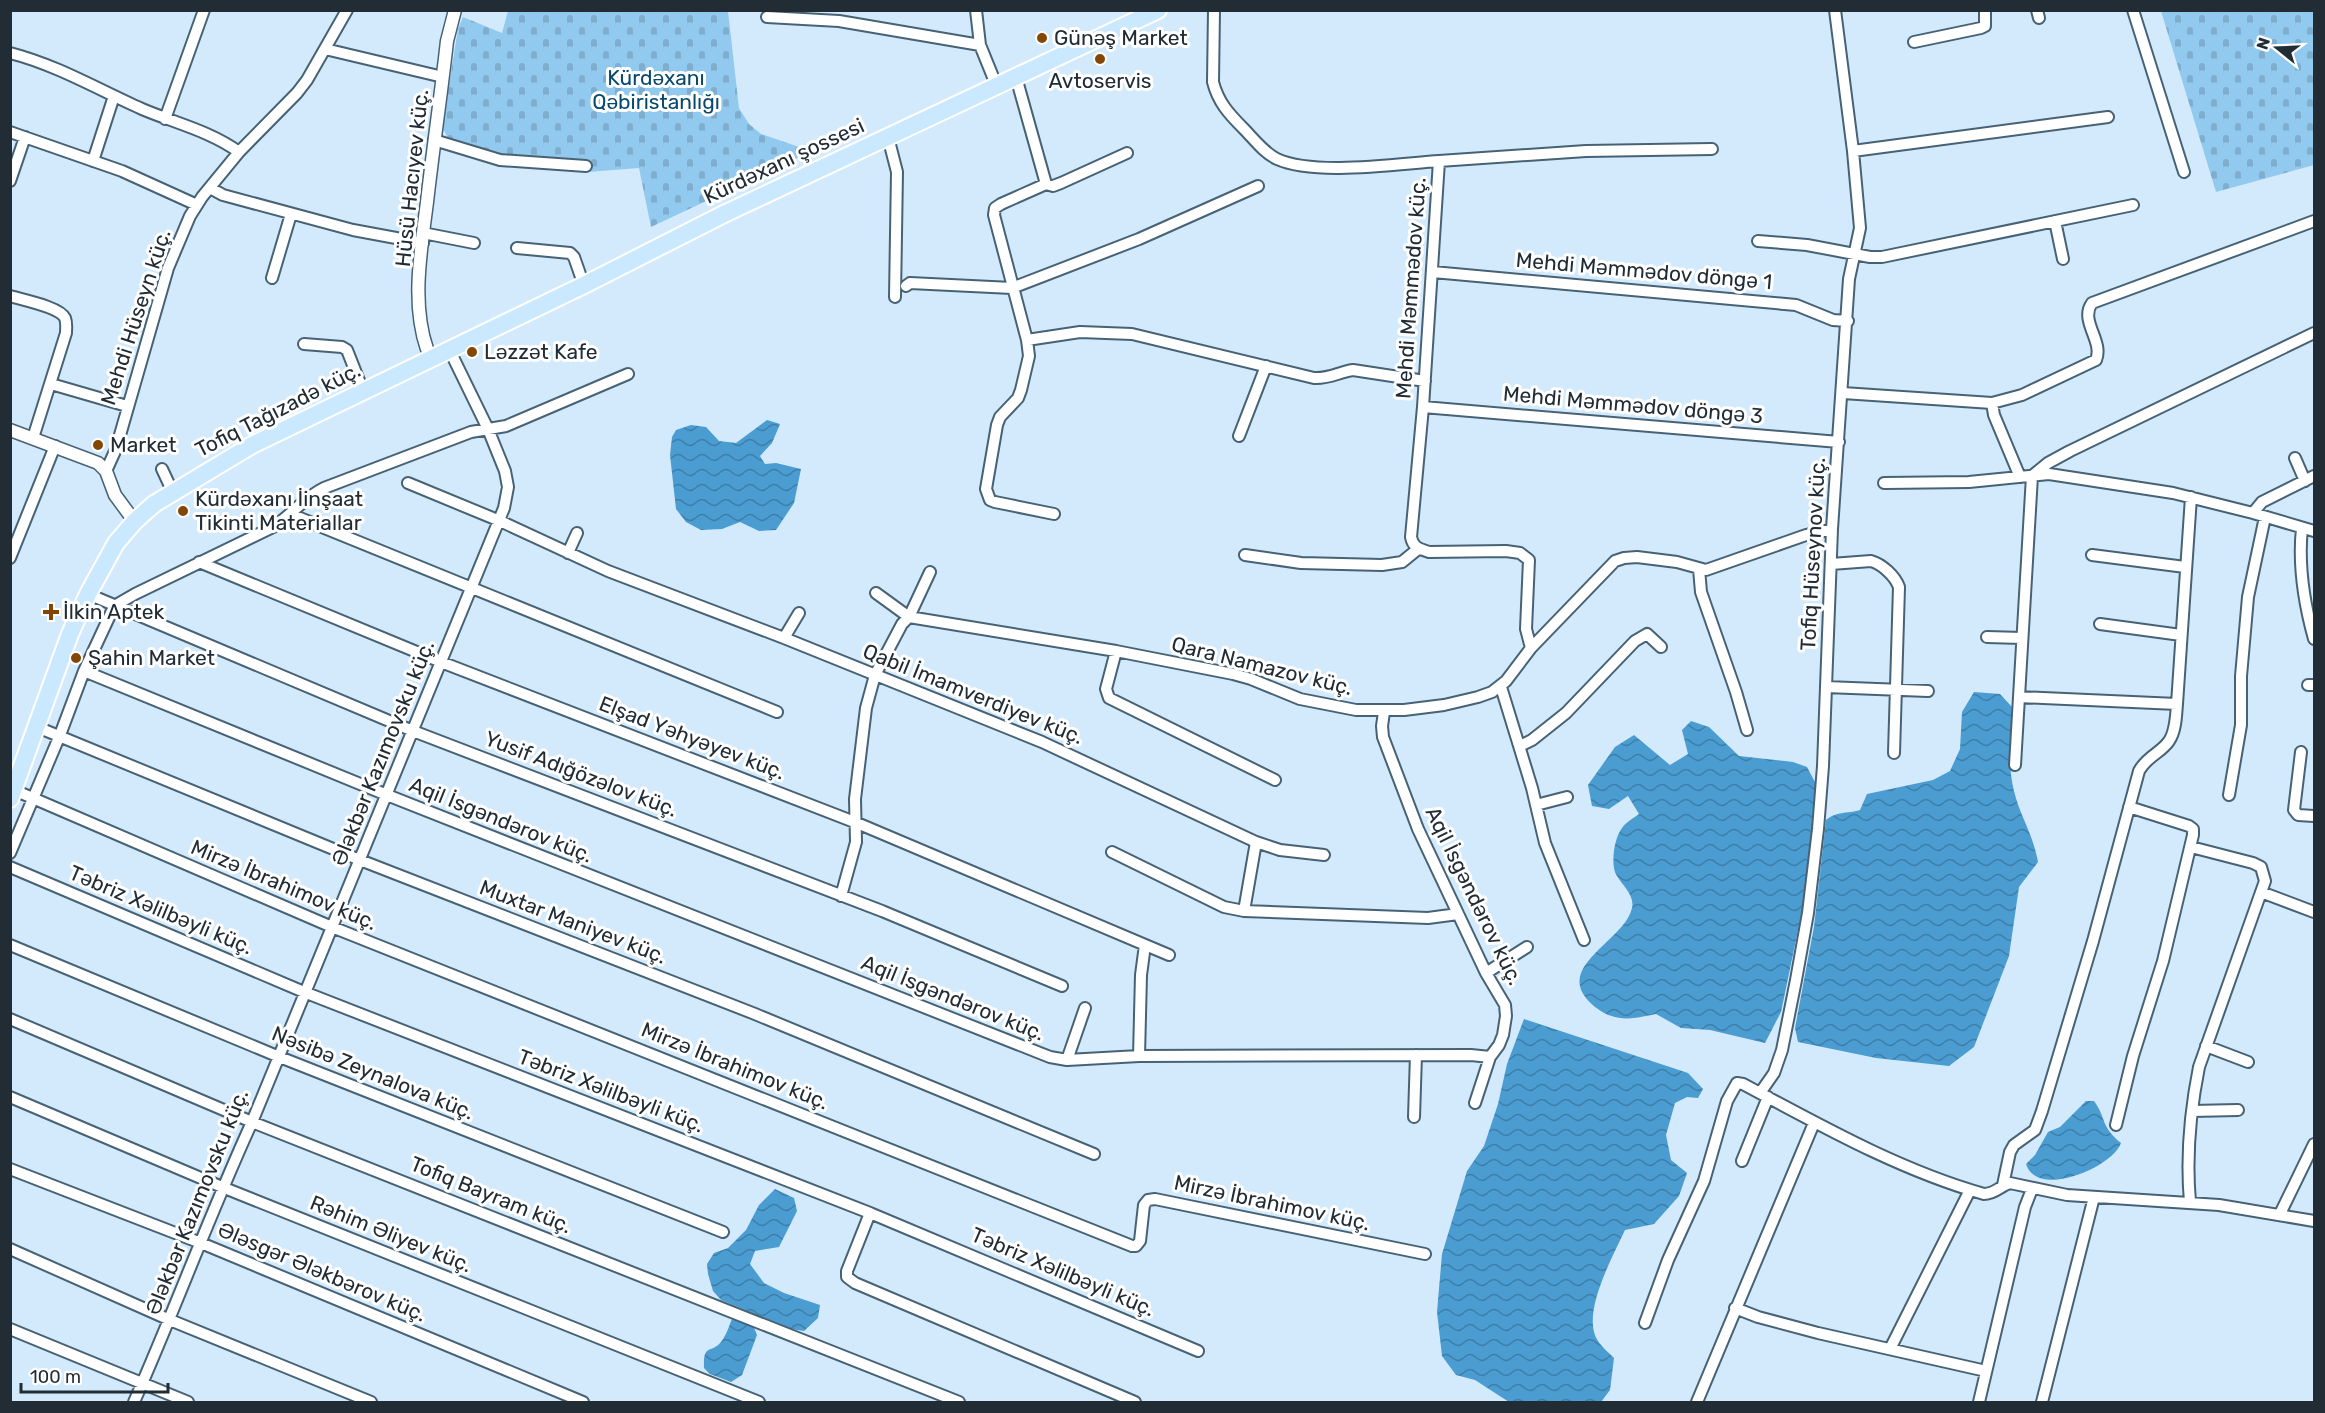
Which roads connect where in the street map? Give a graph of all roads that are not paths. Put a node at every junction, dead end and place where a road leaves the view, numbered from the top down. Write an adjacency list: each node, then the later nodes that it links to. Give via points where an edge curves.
1 (204, 10): 21 (street)
2 (347, 10): 14 (street, Mehdi Hüseyn küç.)
3 (455, 10): 16 (street, Hüsü Hacıyev küç.)
4 (976, 10): 13 (street)
5 (1158, 10): 10 (main road, Kürdəxanı şossesi)
6 (1214, 10): 31 (street, Mehdi Məmmədov küç., via 1216,92 1226,111 1277,159 1305,168)
7 (1835, 10): 27 (street, Tofiq Hüseynov küç.)
8 (1985, 10): 12 (street, via 1985,26 1981,28)
9 (2133, 10): 33 (street)
10 (1133, 14): 17 (main road, Kürdəxanı şossesi); 18 (main road, Kürdəxanı şossesi)
11 (767, 17): 13 (street, via 839,21)
12 (1914, 42)
13 (980, 45): 17 (street)
14 (325, 49): 16 (street); 28 (street, Mehdi Hüseyn küç., via 308,80)
15 (10, 53): 19 (street, via 52,67)
16 (442, 77): 25 (street, Hüsü Hacıyev küç.)
17 (993, 77): 40 (main road, Kürdəxanı şossesi)
18 (1016, 77): 24 (main road, Kürdəxanı şossesi); 35 (street)
19 (114, 96): 21 (street); 30 (street)
20 (2108, 117): 27 (street)
21 (165, 118): 28 (street, via 214,136)
22 (10, 132): 23 (street)
23 (25, 137): 30 (street); 34 (street)
24 (888, 137): 40 (main road, Kürdəxanı şossesi); 56 (street, via 897,172)
25 (434, 140): 32 (street, via 500,160); 44 (street, Hüsü Hacıyev küç.)
26 (1712, 149): 31 (street, via 1586,151)
27 (1853, 151): 48 (street, Tofiq Hüseynov küç., via 1860,228)
28 (239, 152): 37 (street, Mehdi Hüseyn küç.)
29 (1127, 153): 35 (street, via 1061,183)
30 (93, 161): 38 (street)
31 (1438, 161): 50 (street, Mehdi Məmmədov küç.)
32 (586, 166)
33 (2184, 172)
34 (10, 181)
35 (1046, 184): 54 (street, via 995,208)
36 (1258, 186): 54 (street, via 1139,239)
37 (210, 188): 38 (street, Mehdi Hüseyn küç.); 41 (street)
38 (197, 205): 70 (street, Mehdi Hüseyn küç., via 168,268)
39 (2133, 205): 42 (street)
40 (722, 210): 51 (main road, Kürdəxanı şossesi); 61 (main road, Kürdəxanı şossesi)
41 (291, 214): 44 (street, via 353,230); 52 (street)
42 (2055, 221): 48 (street, via 1882,257); 49 (street)
43 (2314, 221): 69 (street, via 2091,303 2087,315 2098,350 2096,360 2022,395)
44 (423, 238): 46 (street); 62 (street, Hüsü Hacıyev küç., via 418,308)
45 (1758, 241): 48 (street)
46 (474, 243)
47 (517, 248): 51 (street, via 570,253)
48 (1854, 253): 57 (street, Tofiq Hüseynov küç.)
49 (2063, 259)
50 (1433, 272): 57 (street, Mehdi Məmmədov döngə 1, via 1796,305 1833,320); 65 (street, Mehdi Məmmədov küç.)
51 (581, 277): 62 (main road, Kürdəxanı şossesi)
52 (272, 278)
53 (906, 286): 54 (street, via 910,283)
54 (1012, 288): 59 (street)
55 (10, 296): 67 (street, via 65,316 66,333)
56 (895, 297)
57 (1848, 321): 68 (street, Tofiq Hüseynov küç.)
58 (2314, 333): 80 (street, via 2070,450)
59 (1027, 340): 63 (street, via 1080,332 1132,334); 88 (street, via 1026,375 1018,398 996,425 986,489 995,502)
60 (304, 344): 66 (street, via 347,350)
61 (449, 350): 62 (main road, Kürdəxanı şossesi); 72 (street, Ələkbər Kazımovsku küç.)
62 (429, 353): 66 (main road, Tofiq Tağızadə küç.); 89 (main road, Tofiq Tağızadə küç., via 252,445)
63 (1266, 366): 65 (street, via 1324,379 1353,370); 74 (street)
64 (628, 374): 72 (street, via 506,426)
65 (1425, 381): 71 (street, Mehdi Məmmədov küç.)
66 (360, 383): 89 (main road, Tofiq Tağızadə küç., via 165,476)
67 (51, 384): 70 (street); 75 (street)
68 (1843, 393): 69 (street); 76 (street, Tofiq Hüseynov küç.)
69 (1992, 403): 81 (street)
70 (127, 406): 79 (street, Mehdi Hüseyn küç., via 114,457)
71 (1423, 407): 76 (street, Mehdi Məmmədov döngə 3); 96 (street, Mehdi Məmmədov küç., via 1411,537)
72 (488, 429): 87 (street, via 471,432 324,489 305,499); 91 (street, Ələkbər Kazımovsku küç., via 507,480)
73 (10, 430): 75 (street)
74 (1239, 436)
75 (33, 438): 77 (street)
76 (1839, 442): 93 (street, Tofiq Hüseynov küç.)
77 (55, 446): 79 (street, via 92,459); 100 (street)
78 (2295, 458): 82 (street)
79 (106, 471): 89 (street, via 114,495)
80 (2032, 476): 81 (street); 85 (street, via 2049,474); 116 (street)
81 (2020, 477): 84 (street)
82 (2310, 479): 86 (street, via 2262,502)
83 (408, 483): 91 (street, Qabil İmamverdiyev küç.)
84 (1884, 483)
85 (2191, 497): 86 (street); 103 (street)
86 (2253, 513): 90 (street)
87 (290, 514): 101 (street, via 273,527); 106 (street)
88 (1054, 514)
89 (132, 517): 108 (main road, Tofiq Tağızadə küç.); 140 (main road, Tofiq Tağızadə küç., via 102,548 83,582)
90 (2265, 517): 92 (street); 144 (street, via 2248,597 2241,724)
91 (500, 521): 97 (street, Qabil İmamverdiyev küç.); 106 (street, Ələkbər Kazımovsku küç.)
92 (2302, 528): 94 (street); 117 (street, via 2300,555 2305,605)
93 (1832, 529): 102 (street, Tofiq Hüseynov küç.); 104 (street)
94 (2314, 531)
95 (577, 533): 97 (street)
96 (1418, 549): 98 (street, via 1402,562 1382,565 1319,564); 119 (street, via 1506,551 1520,553 1529,560 1527,629)
97 (568, 553): 115 (street, Qabil İmamverdiyev küç.)
98 (1245, 555)
99 (2092, 555): 103 (street)
100 (10, 558)
101 (199, 562): 109 (street); 121 (street, Elşad Yəhyəyev küç.)
102 (1831, 564): 125 (street, Tofiq Hüseynov küç.); 126 (street, via 1871,561 1897,581)
103 (2185, 567): 113 (street)
104 (1699, 569): 119 (street, via 1637,557 1615,561); 134 (street, via 1701,592)
105 (930, 573): 111 (street)
106 (472, 588): 121 (street, Ələkbər Kazımovsku küç.); 130 (street)
107 (876, 593): 111 (street)
108 (88, 594): 109 (street, Yusif Adığözəlov küç.); 132 (main road, Tofiq Tağızadə küç.)
109 (116, 605): 122 (street); 133 (street, Yusif Adığözəlov küç.)
110 (799, 613): 115 (street)
111 (909, 617): 120 (street, Qara Namazov küç.); 123 (street)
112 (2100, 624): 113 (street)
113 (2181, 635): 129 (street)
114 (1987, 637): 116 (street)
115 (784, 638): 123 (street, Qabil İmamverdiyev küç.)
116 (2022, 638): 128 (street)
117 (2314, 639)
118 (1661, 647): 136 (street, via 1647,634 1635,641 1566,713)
119 (1531, 648): 124 (street)
120 (1116, 651): 131 (street, Qara Namazov küç., via 1233,674 1316,703); 141 (street, via 1106,689 1109,698)
121 (441, 662): 133 (street, Ələkbər Kazımovsku küç.); 150 (street, Elşad Yəhyəyev küç.)
122 (84, 670): 135 (street); 143 (street, Aqil İsgəndərov küç.)
123 (875, 675): 150 (street, via 864,721 855,799); 151 (street, Qabil İmamverdiyev küç., via 1042,742)
124 (1501, 687): 131 (street, Qara Namazov küç., via 1444,705); 136 (street)
125 (1826, 687): 126 (street); 181 (street, Tofiq Hüseynov küç., via 1818,829 1808,913 1782,1050)
126 (1898, 690): 127 (street); 138 (street)
127 (1928, 692)
128 (2019, 697): 129 (street); 139 (street)
129 (2177, 704): 148 (street, via 2171,739 2144,764)
130 (777, 712)
131 (1384, 712): 162 (street, Aqil İsgəndərov küç., via 1382,726 1389,754 1418,829)
132 (37, 727): 135 (street, Muxtar Maniyev küç.); 142 (main road, Tofiq Tağızadə küç.)
133 (413, 730): 143 (street, Ələkbər Kazımovsku küç.); 159 (street, Yusif Adığözəlov küç.)
134 (1747, 730)
135 (60, 735): 146 (street); 156 (street, Muxtar Maniyev küç.)
136 (1520, 746): 147 (street)
137 (2301, 752): 149 (street, via 2294,810 2298,815)
138 (1894, 753)
139 (2015, 765)
140 (10, 771)
141 (1275, 780)
142 (12, 792): 146 (street, Mirzə İbrahimov küç.)
143 (387, 795): 156 (street, Ələkbər Kazımovsku küç.); 179 (street, Aqil İsgəndərov küç., via 1050,1057)
144 (2229, 795)
145 (1567, 797): 147 (street)
146 (34, 799): 154 (street); 163 (street, Mirzə İbrahimov küç.)
147 (1536, 805): 164 (street, via 1545,843)
148 (2128, 807): 152 (street, via 2189,826 2193,829); 194 (street, via 2042,1111 2035,1130 2010,1152)
149 (2314, 816)
150 (857, 823): 159 (street, via 856,842); 166 (street, Elşad Yəhyəyev küç.)
151 (1256, 842): 155 (street, Qabil İmamverdiyev küç., via 1280,850); 160 (street)
152 (2191, 847): 158 (street, via 2261,867 2265,881); 189 (street)
153 (1112, 852): 160 (street, via 1224,907)
154 (10, 853)
155 (1324, 855)
156 (360, 860): 163 (street, Ələkbər Kazımovsku küç.); 191 (street, Muxtar Maniyev küç., via 756,1014)
157 (10, 867): 171 (street, Təbriz Xəlilbəyli küç.)
158 (2261, 892): 161 (street); 174 (street)
159 (841, 896): 170 (street, Yusif Adığözəlov küç.)
160 (1244, 911): 162 (street, via 1428,918)
161 (2314, 912)
162 (1458, 914): 169 (street, Aqil İsgəndərov küç.)
163 (332, 927): 171 (street, Ələkbər Kazımovsku küç.); 206 (street, Mirzə İbrahimov küç., via 1132,1246 1140,1241 1144,1205 1155,1199)
164 (1584, 940)
165 (10, 945): 176 (street, Nəsibə Zeynalova küç.)
166 (1145, 945): 168 (street, Elşad Yəhyəyev küç.); 177 (street)
167 (1527, 947): 169 (street)
168 (1169, 955)
169 (1486, 973): 178 (street, Aqil İsgəndərov küç., via 1506,1010 1503,1035)
170 (1062, 986)
171 (304, 992): 176 (street, Ələkbər Kazımovsku küç.); 200 (street, Təbriz Xəlilbəyli küç.)
172 (1084, 1008): 179 (street)
173 (10, 1019): 187 (street, Tofiq Bayram küç.)
174 (2206, 1046): 180 (street); 185 (street)
175 (1416, 1055): 177 (street, Aqil İsgəndərov küç.); 178 (street, Aqil İsgəndərov küç.); 186 (street)
176 (277, 1056): 187 (street, Ələkbər Kazımovsku küç.); 203 (street, Nəsibə Zeynalova küç.)
177 (1139, 1056): 179 (street, Aqil İsgəndərov küç.)
178 (1490, 1057): 183 (street)
179 (1067, 1060)
180 (2248, 1062)
181 (1764, 1095): 188 (street); 192 (street, Tofiq Hüseynov küç.); 209 (street, via 1743,1084 1737,1083 1732,1089 1704,1180)
182 (10, 1097): 195 (street, Rəhim Əliyev küç.)
183 (1475, 1103)
184 (2238, 1110): 185 (street)
185 (2192, 1111): 199 (street, via 2187,1160)
186 (1414, 1117)
187 (252, 1122): 195 (street, Ələkbər Kazımovsku küç.); 220 (street, Tofiq Bayram küç.)
188 (1814, 1123): 197 (street); 207 (street)
189 (2116, 1125)
190 (2314, 1144): 201 (street)
191 (1094, 1154)
192 (1742, 1161)
193 (10, 1168): 204 (street, Ələsgər Ələkbərov küç.)
194 (2003, 1185): 196 (street); 197 (street, via 1989,1194)
195 (222, 1187): 204 (street, Ələkbər Kazımovsku küç.); 219 (street, Rəhim Əliyev küç.)
196 (2032, 1189): 198 (street); 213 (street)
197 (1970, 1190): 211 (street)
198 (2094, 1197): 199 (street); 224 (street)
199 (2190, 1202): 201 (street)
200 (870, 1213): 212 (street, Təbriz Xəlilbəyli küç.); 221 (street, via 847,1271 847,1277 855,1283)
201 (2280, 1214): 202 (street)
202 (2314, 1221)
203 (723, 1232)
204 (201, 1243): 208 (street, Ələkbər Kazımovsku küç.); 218 (street, Ələsgər Ələkbərov küç.)
205 (10, 1248): 208 (street)
206 (1425, 1254)
207 (1736, 1308): 211 (street); 222 (street)
208 (170, 1320): 214 (street, Ələkbər Kazımovsku küç.); 217 (street)
209 (1645, 1323)
210 (10, 1329): 214 (street)
211 (1890, 1349): 213 (street)
212 (1198, 1351)
213 (1986, 1371): 223 (street)
214 (142, 1384): 215 (street, Ələkbər Kazımovsku küç.); 216 (street)
215 (134, 1402)
216 (188, 1402)
217 (371, 1402)
218 (583, 1402)
219 (759, 1402)
220 (959, 1402)
221 (1135, 1402)
222 (1697, 1402)
223 (1979, 1402)
224 (2042, 1402)

